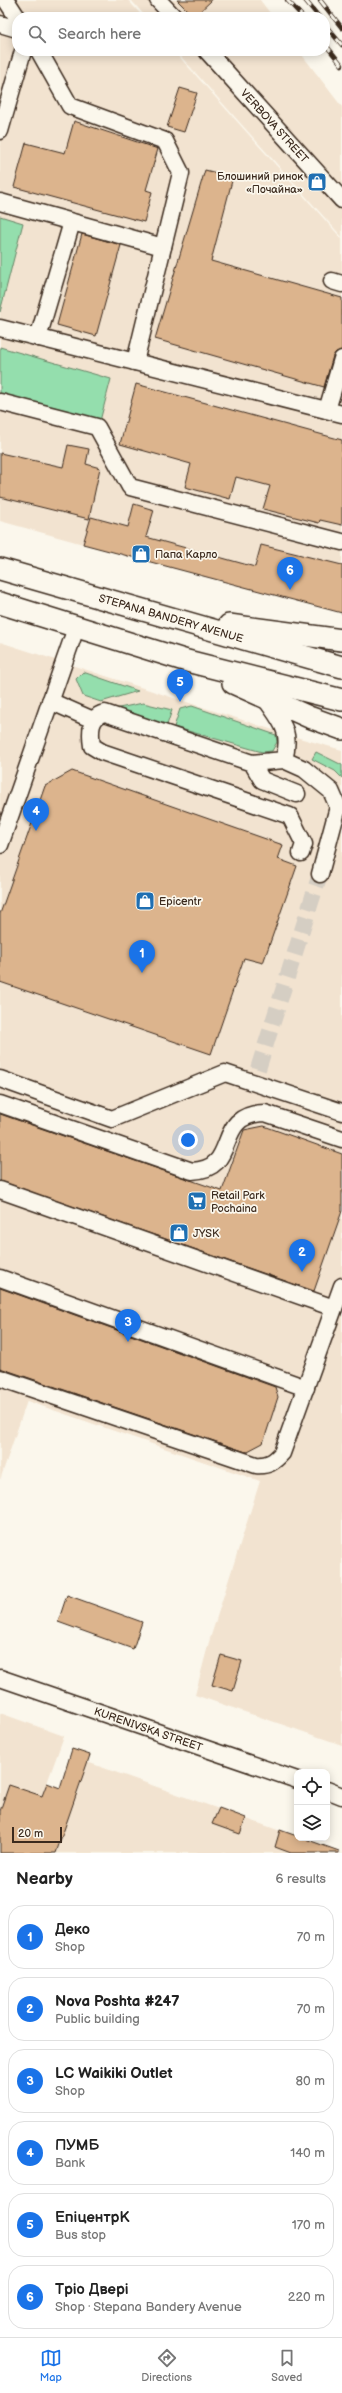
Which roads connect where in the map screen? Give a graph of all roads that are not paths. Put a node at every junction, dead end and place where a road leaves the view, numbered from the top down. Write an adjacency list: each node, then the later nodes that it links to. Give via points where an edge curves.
1 (6, 0): 3 (street)
2 (158, 0): 4 (street)
3 (14, 12)
4 (169, 12)
5 (0, 24): 6 (street)
6 (12, 28)
7 (22, 56): 10 (street)
8 (42, 56): 14 (street, via 70,106 165,141 181,173)
9 (212, 56): 11 (street, VERBOVA STREET)
10 (0, 131)
11 (342, 200)
12 (0, 202): 13 (street)
13 (72, 222): 14 (street); 16 (street)
14 (163, 247): 18 (street)
15 (0, 328): 16 (street)
16 (38, 338): 18 (street)
17 (342, 359): 20 (street)
18 (135, 362): 20 (street)
19 (0, 402): 21 (street, via 97,427 130,487)
20 (334, 412)
21 (342, 542)
22 (0, 569): 24 (main road, STEPANA BANDERY AVENUE)
23 (0, 603): 25 (main road)
24 (165, 617): 26 (main road); 28 (main road, STEPANA BANDERY AVENUE)
25 (76, 628): 27 (main road); 31 (street)
26 (342, 640)
27 (187, 661): 29 (main road); 30 (main road)
28 (342, 667)
29 (264, 698): 33 (main road); 34 (street, via 287,732 288,746)
30 (342, 700)
31 (50, 701): 32 (street); 40 (street)
32 (93, 720): 35 (street, via 99,714 105,714); 38 (street, via 90,730 92,746 102,752)
33 (342, 729)
34 (284, 760): 35 (street); 36 (street)
35 (252, 763): 37 (street, via 262,780)
36 (304, 769): 37 (street); 39 (street, via 331,791 338,807 320,874 329,856)
37 (297, 794): 38 (street)
38 (290, 816): 41 (street, via 304,844)
39 (342, 816)
40 (0, 845)
41 (301, 854)
42 (0, 1080): 44 (street, via 112,1119 225,1073 256,1075)
43 (0, 1104): 45 (street, via 192,1171 206,1171 216,1165 232,1128 240,1119 252,1113 266,1113)
44 (342, 1112)
45 (342, 1139)
46 (0, 1190): 49 (street)
47 (0, 1278): 51 (street)
48 (342, 1286): 49 (street)
49 (334, 1308): 51 (street)
50 (0, 1378): 51 (street, via 248,1463 266,1466 282,1453)
51 (306, 1388)
52 (0, 1678): 53 (street, KURENIVSKA STREET)
53 (294, 1779)
54 (330, 1791): 55 (street)
55 (342, 1796)

